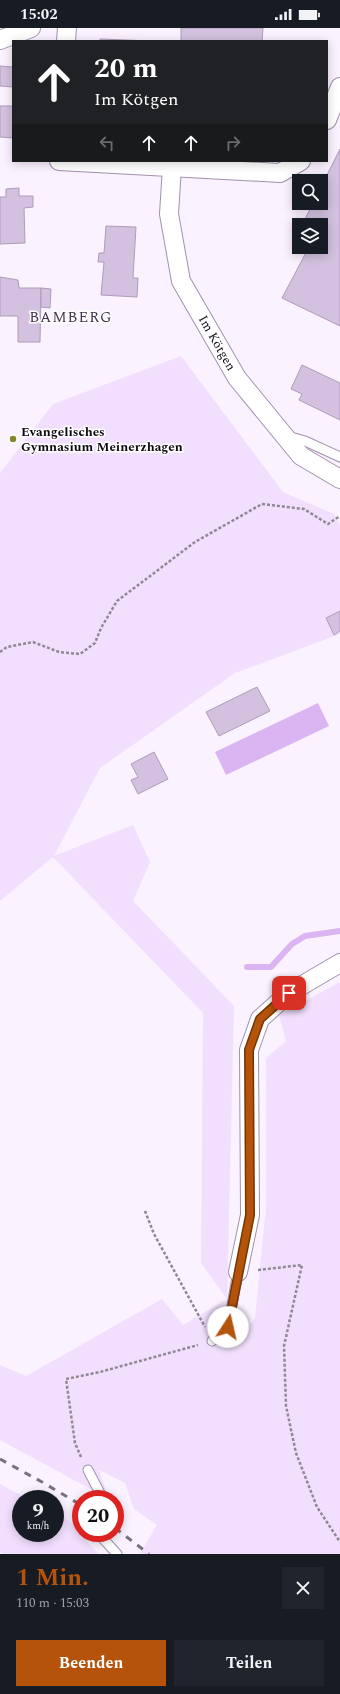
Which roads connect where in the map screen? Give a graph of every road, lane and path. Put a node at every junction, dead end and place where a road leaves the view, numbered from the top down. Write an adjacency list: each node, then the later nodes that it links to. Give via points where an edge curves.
1 (30, 28): 3 (street)
2 (67, 28): 4 (street)
3 (0, 40)
4 (66, 40)
5 (340, 87): 6 (street)
6 (328, 117)
7 (75, 162): 9 (street)
8 (299, 162): 9 (street, via 280,173)
9 (172, 168): 10 (street, Im Kötgen, via 169,214 181,281 237,378)
10 (284, 436): 11 (lane, via 305,441); 12 (street, Im Kötgen, via 301,456)
11 (340, 457)
12 (340, 479)
13 (340, 516): 14 (path, via 328,524 304,509 262,504 195,542 117,601 95,643 80,654 59,652 33,642 7,647)
14 (0, 652)
15 (340, 963): 17 (street, via 289,993 260,1019 249,1050 250,1215)
16 (145, 1211): 18 (path, via 154,1234)
17 (238, 1272): 18 (lane, via 228,1327); 22 (path, via 302,1265 284,1346 286,1406 296,1453 314,1500)
18 (212, 1341): 19 (path, via 66,1379 75,1443)
19 (88, 1470): 20 (lane)
20 (98, 1490)
21 (106, 1542): 23 (lane)
22 (340, 1542)
23 (117, 1554)

